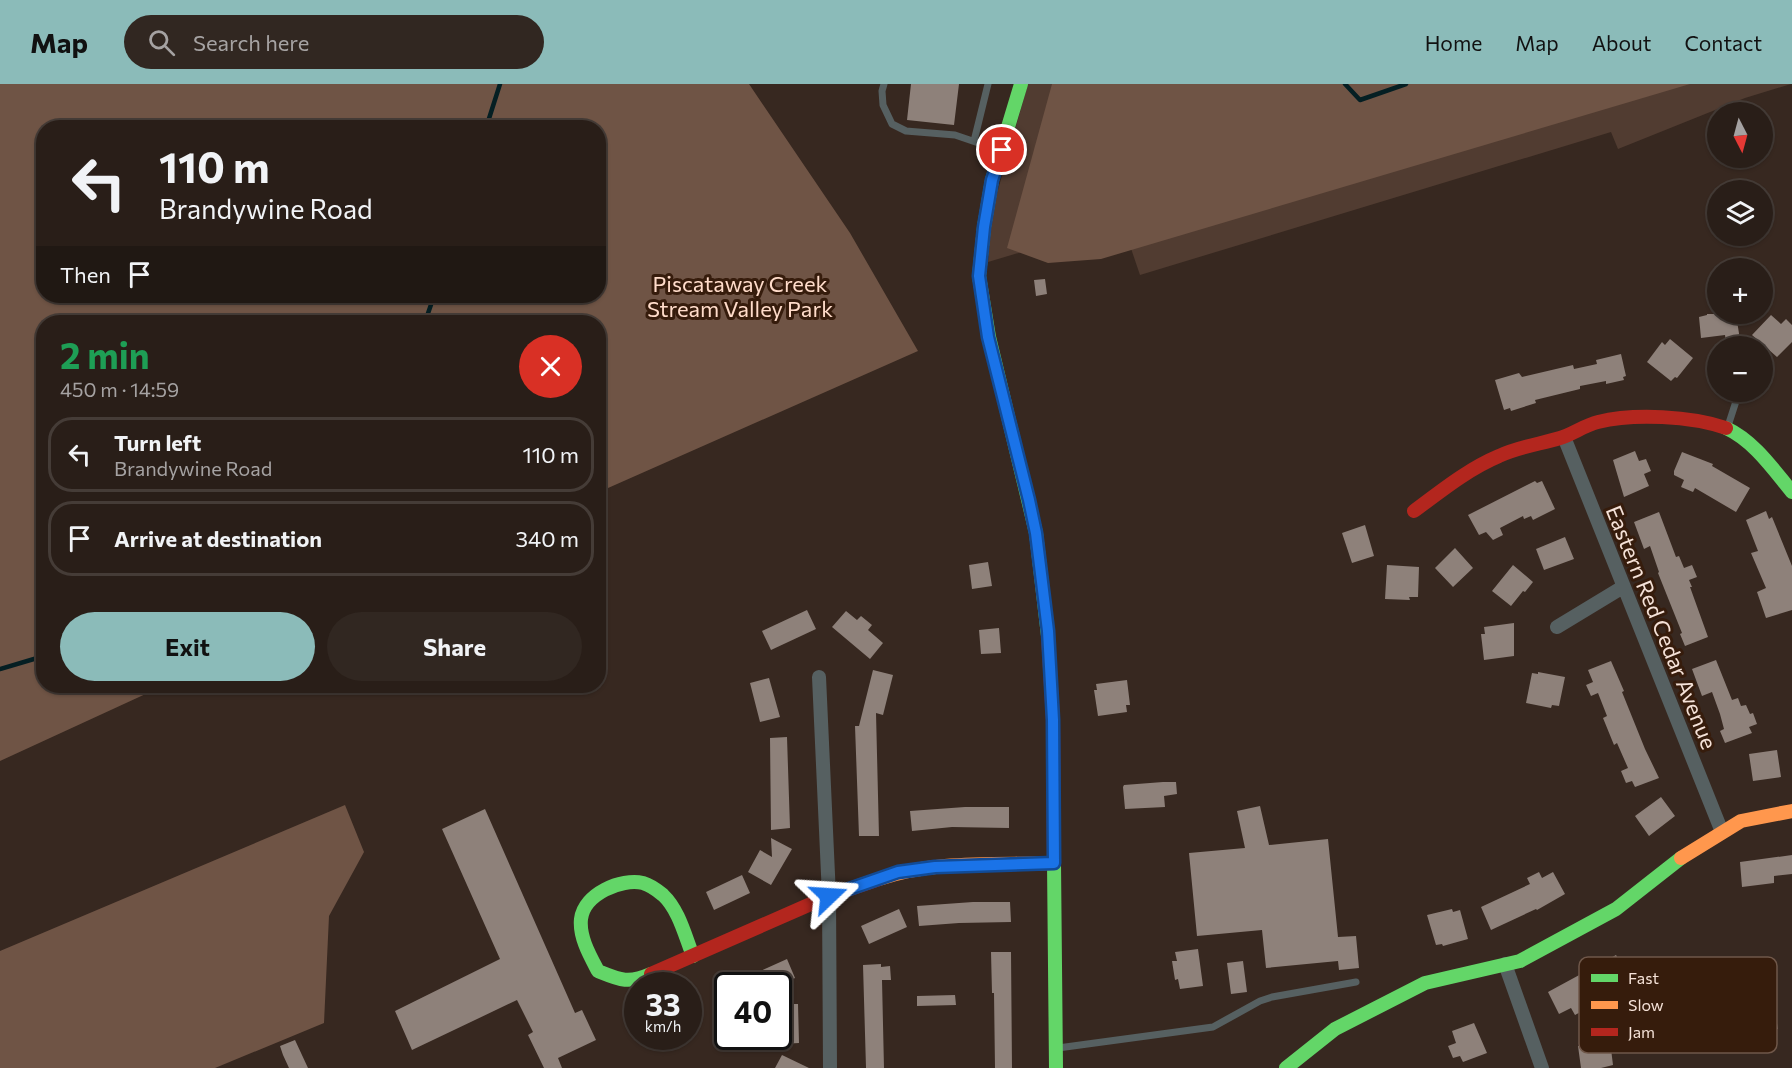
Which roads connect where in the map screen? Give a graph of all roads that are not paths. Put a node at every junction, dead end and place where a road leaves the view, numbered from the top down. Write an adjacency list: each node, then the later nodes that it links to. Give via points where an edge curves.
1 (884, 84): 4 (lane, via 883,105 892,124 906,131 955,135)
2 (988, 84): 4 (lane)
3 (1021, 84): 5 (street)
4 (974, 141): 5 (lane)
5 (1002, 150): 16 (street, via 992,180 979,276 988,337 1036,533 1048,631 1053,720)
6 (1736, 402): 7 (lane)
7 (1727, 428): 8 (street, via 1658,417 1597,422); 9 (street, via 1756,450)
8 (1564, 437): 10 (street, via 1519,447 1491,460); 11 (street, Eastern Red Cedar Avenue)
9 (1792, 492)
10 (1414, 511)
11 (1623, 586): 12 (street); 15 (street, Eastern Red Cedar Avenue)
12 (1557, 627)
13 (819, 677): 17 (street)
14 (1792, 811): 15 (street, via 1741,821)
15 (1722, 832): 19 (street, via 1686,854 1616,909 1520,961)
16 (1054, 863): 17 (street, via 898,872); 21 (street)
17 (829, 896): 18 (street); 22 (street)
18 (693, 957): 18 (street, via 638,980 622,981 598,971 584,942 582,915 594,896 615,885 642,883 663,894)
19 (1505, 964): 24 (street, via 1425,983 1335,1029); 25 (street)
20 (1356, 982): 21 (lane, via 1272,997 1213,1027)
21 (1055, 1049): 23 (street)
22 (830, 1068)
23 (1056, 1068)
24 (1286, 1068)
25 (1542, 1068)

